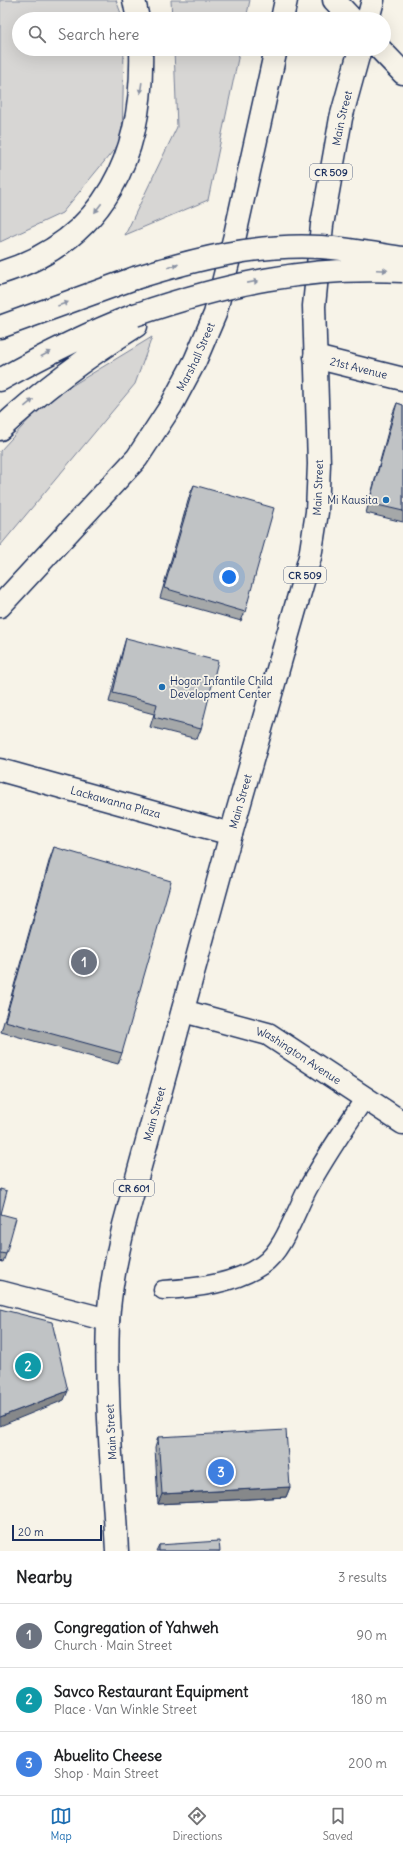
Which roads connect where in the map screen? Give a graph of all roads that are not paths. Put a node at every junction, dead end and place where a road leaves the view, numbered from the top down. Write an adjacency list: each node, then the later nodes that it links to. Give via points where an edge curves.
1 (134, 0): 5 (main road)
2 (286, 0): 6 (main road)
3 (334, 0): 7 (main road)
4 (373, 0): 8 (main road)
5 (137, 12)
6 (283, 12)
7 (345, 12)
8 (370, 12)
9 (141, 56): 16 (main road, one-way to 16, via 142,80 132,140 123,167 109,194 91,217 70,237 46,254 20,267)
10 (274, 56): 23 (main road, Marshall Street, via 236,235 215,314 195,361 171,406 137,458)
11 (358, 56): 19 (main road, Main Street / CR 509, via 341,118 322,225 314,306)
12 (387, 56): 13 (main road)
13 (403, 73)
14 (403, 258): 18 (main road, one-way to 14, bridge, via 135,278 180,264 227,254 275,248 320,247)
15 (403, 271): 17 (main road, one-way to 15, bridge, via 180,300 229,286 317,271)
16 (0, 273)
17 (136, 320): 21 (main road, one-way to 17, via 91,332); 22 (main road, one-way to 17, via 66,373)
18 (0, 327)
19 (315, 357): 20 (main road, 21st Avenue); 25 (main road, Main Street / CR 509, via 319,464 317,512 310,558)
20 (403, 379)
21 (0, 380)
22 (0, 429)
23 (0, 606)
24 (0, 770): 25 (main road, Lackawanna Plaza)
25 (231, 834): 26 (main road, Main Street / CR 601)
26 (183, 1011): 27 (main road, Washington Avenue, via 268,1034); 31 (main road, Main Street / CR 601, via 124,1225 114,1270)
27 (365, 1098): 28 (main road, Washington Avenue); 29 (lane, via 308,1190 277,1250 262,1265 227,1281 186,1289)
28 (403, 1123)
29 (163, 1290)
30 (0, 1292): 31 (main road)
31 (108, 1320): 32 (main road, Main Street / CR 601, via 109,1415)
32 (117, 1551)

